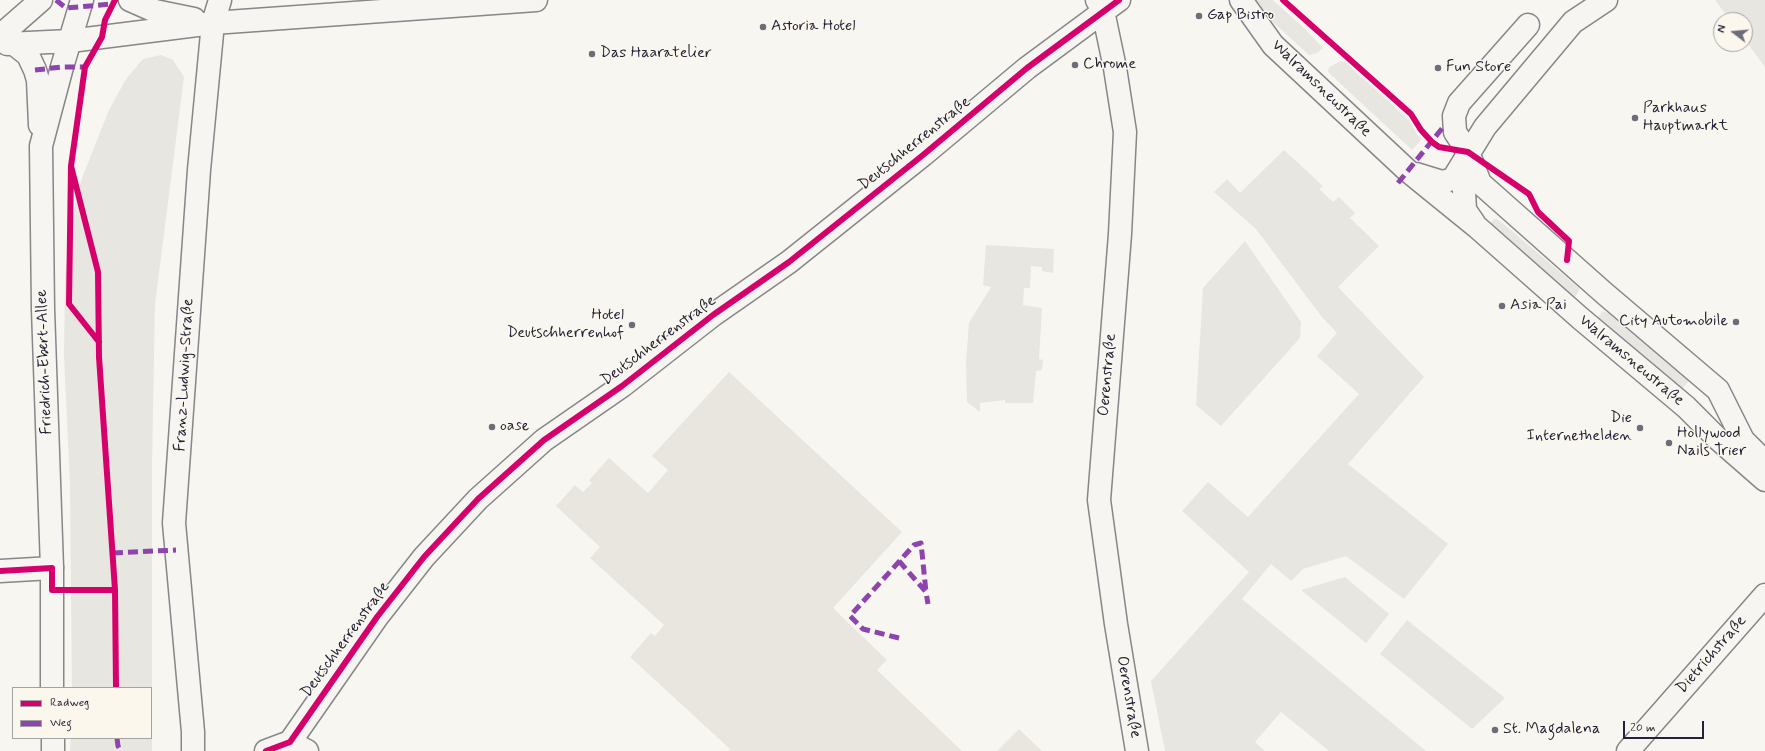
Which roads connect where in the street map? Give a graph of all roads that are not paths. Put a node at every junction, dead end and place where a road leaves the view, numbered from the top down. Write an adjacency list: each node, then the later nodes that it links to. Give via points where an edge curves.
1 (41, 0): 15 (street)
2 (82, 0): 14 (street, Friedrich-Ebert-Allee)
3 (130, 0): 12 (street, via 155,11)
4 (220, 0): 12 (street, Franz-Ludwig-Straße)
5 (536, 0): 12 (street)
6 (1241, 0): 18 (street, Walramsneustraße, via 1273,45)
7 (1579, 0): 11 (street, Walramsneustraße)
8 (1590, 0): 11 (street)
9 (1606, 0): 11 (street, Walramsneustraße)
10 (1106, 4): 27 (street, Deutschherrenstraße, via 789,262 713,315 622,386 544,440 478,499 424,557 377,617); 31 (street, Oerenstraße, via 1125,132 1120,234 1099,500)
11 (1573, 22): 17 (street, Walramsneustraße, via 1485,127)
12 (213, 23): 14 (street); 29 (street, Franz-Ludwig-Straße, via 174,523)
13 (1528, 26): 17 (street, via 1459,103 1454,116 1455,132)
14 (70, 41): 15 (street); 16 (street, Friedrich-Ebert-Allee)
15 (4, 42): 16 (street, via 28,55 38,80)
16 (41, 146): 22 (street, Friedrich-Ebert-Allee, via 43,309)
17 (1468, 152): 18 (street, Walramsneustraße, via 1453,179 1442,182); 19 (street, Walramsneustraße, via 1463,173 1465,210); 20 (street, via 1480,183 1718,390 1743,440)
18 (1408, 171): 19 (street, Walramsneustraße)
19 (1477, 227): 21 (street, Walramsneustraße, via 1686,407)
20 (1765, 462)
21 (1765, 480)
22 (52, 568): 23 (street); 25 (street, Friedrich-Ebert-Allee)
23 (0, 570)
24 (1765, 595): 32 (street, Dietrichstraße)
25 (52, 687)
26 (52, 739): 28 (street)
27 (298, 747): 30 (street, Deutschherrenstraße)
28 (53, 751)
29 (193, 751)
30 (266, 751)
31 (1137, 751)
32 (1628, 751)

